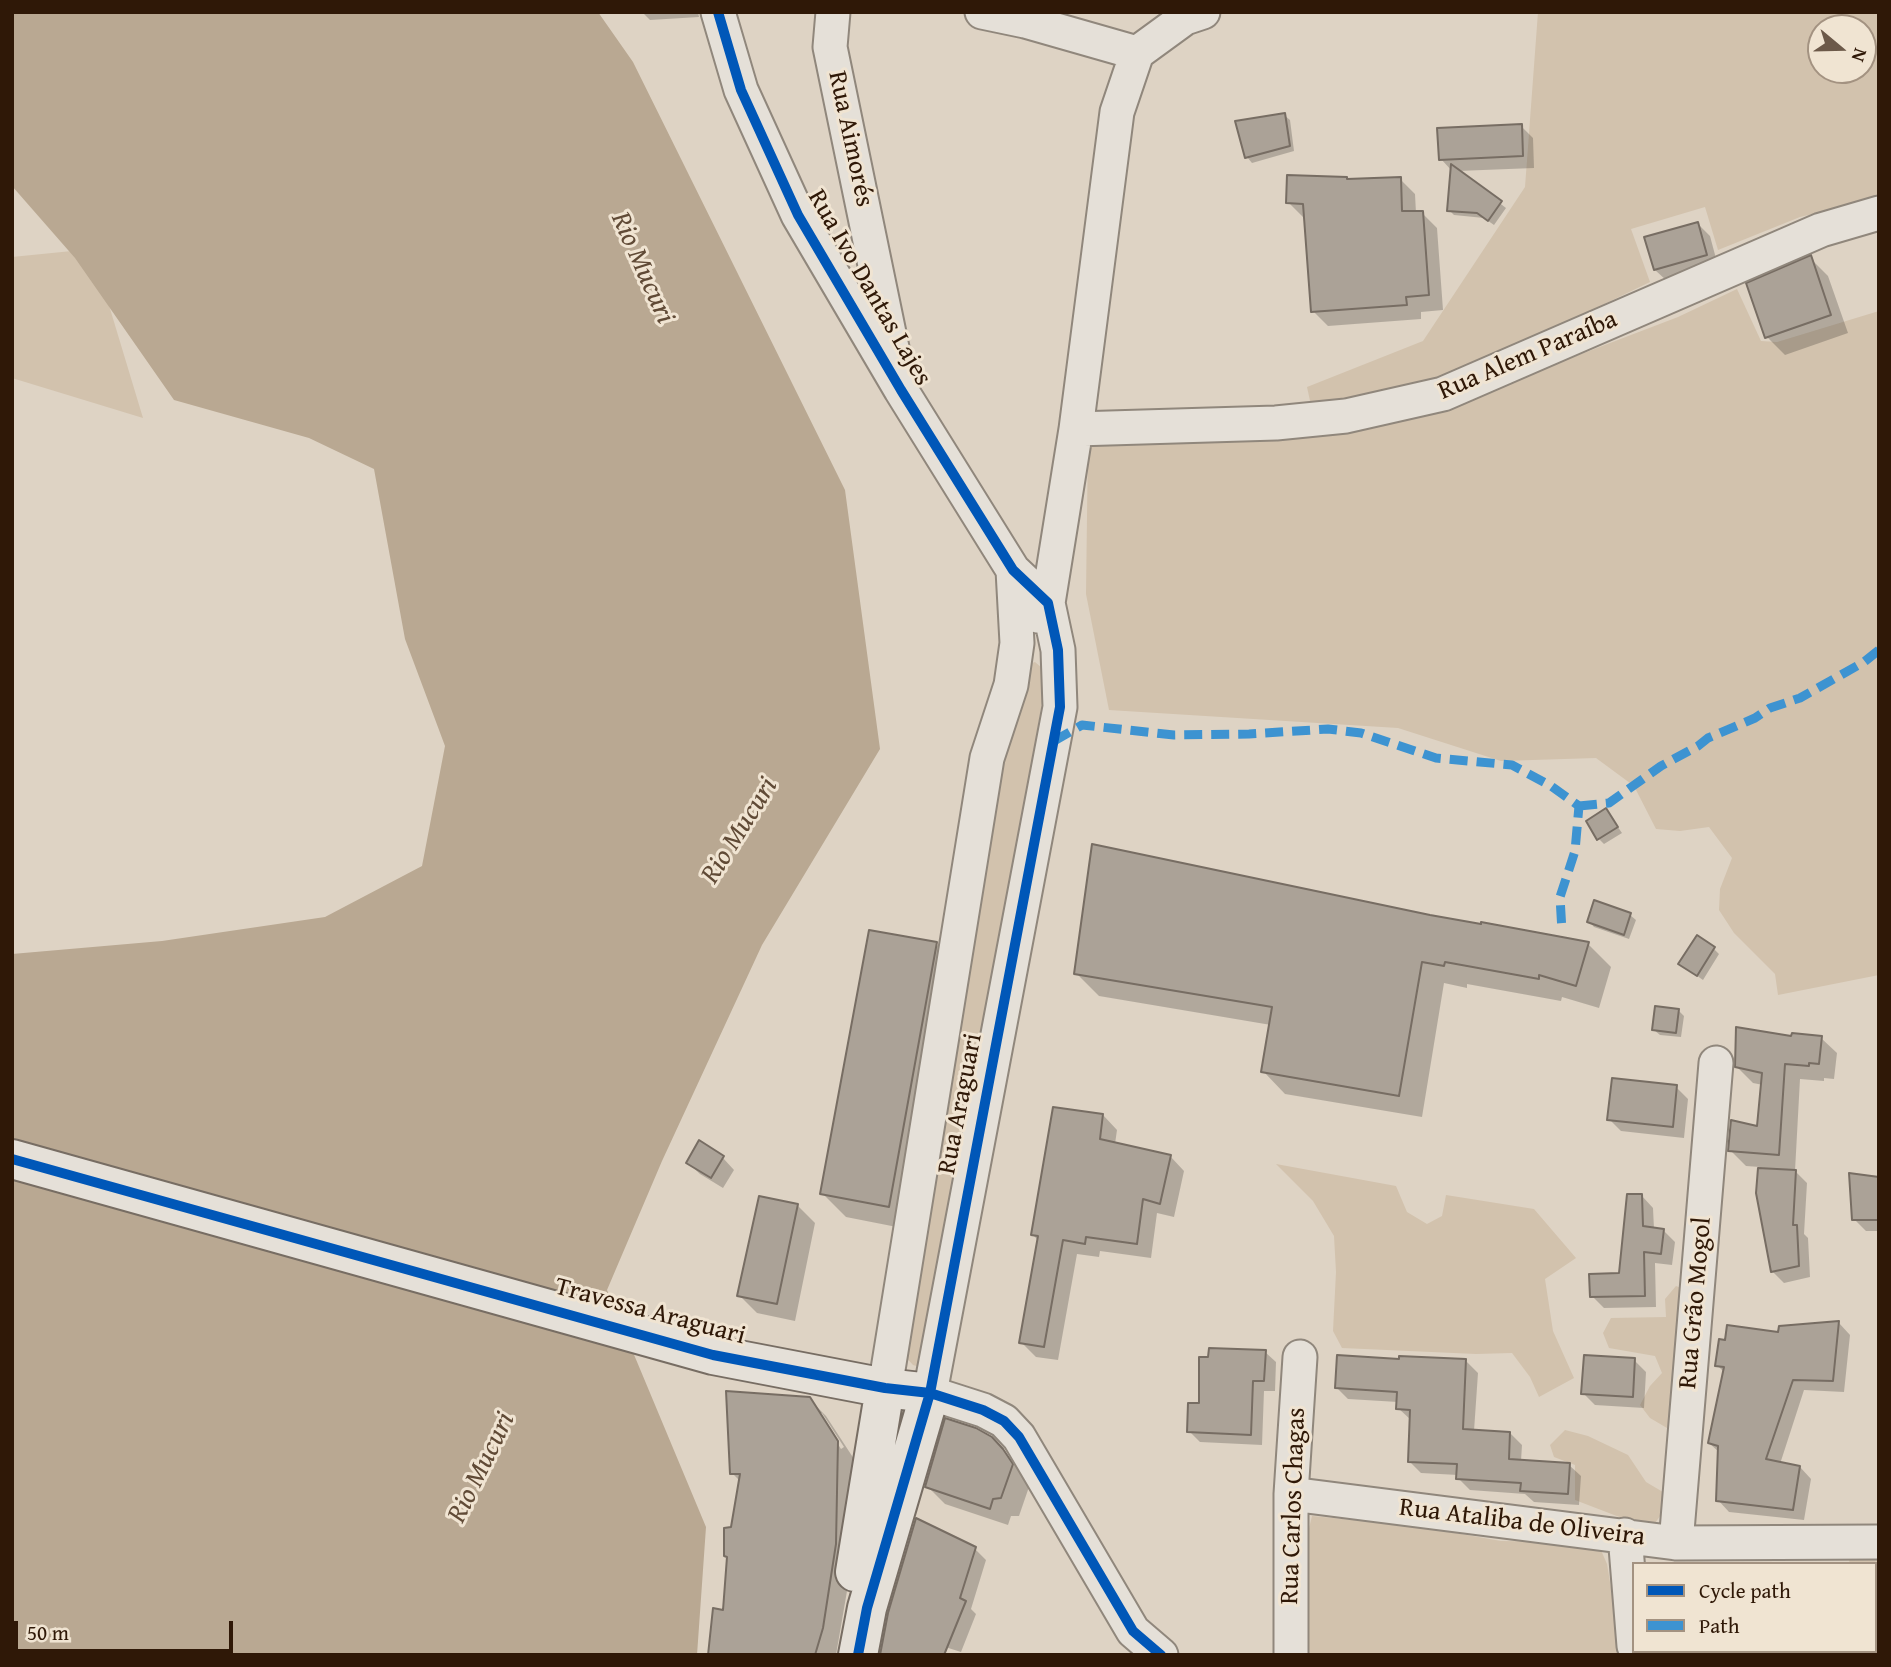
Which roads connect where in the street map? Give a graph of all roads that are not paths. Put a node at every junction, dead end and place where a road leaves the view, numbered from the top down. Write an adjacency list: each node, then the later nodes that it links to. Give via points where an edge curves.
1 (718, 12): 7 (street, Rua Ivo Dantas Lajes, via 741,90 798,215)
2 (833, 12): 7 (street, Rua Aimorés, via 830,47)
3 (982, 12): 5 (street)
4 (1194, 15): 5 (street)
5 (1137, 53): 8 (street, via 1117,112)
6 (1879, 213): 8 (street, Rua Alem Paraíba, via 1821,230 1444,394 1346,416)
7 (901, 390): 9 (street, Rua Ivo Dantas Lajes)
8 (1076, 429): 10 (street)
9 (1013, 570): 10 (street); 11 (street, Rua Araguari)
10 (1048, 603): 11 (street); 16 (street, Rua Araguari, via 1058,650 1060,707)
11 (1017, 643): 15 (street, Rua Araguari, via 1011,685 987,758)
12 (1716, 1063): 20 (street, Rua Grão Mogol)
13 (12, 1159): 15 (street, Travessa Araguari, via 713,1355)
14 (1300, 1357): 17 (street, Rua Carlos Chagas)
15 (886, 1388): 16 (street, Travessa Araguari); 22 (street, Rua Araguari)
16 (930, 1392): 23 (street, Rua Araguari, via 867,1608); 24 (street, Travessa Araguari, via 982,1410 1012,1429 1133,1631)
17 (1291, 1494): 18 (street, Rua Ataliba de Oliveira); 25 (street, Rua Carlos Chagas)
18 (1625, 1535): 20 (street, Rua Ataliba de Oliveira); 21 (street)
19 (1879, 1542): 20 (street, Rua Ataliba de Oliveira)
20 (1676, 1543)
21 (1632, 1625)
22 (839, 1655)
23 (858, 1655)
24 (1161, 1655)
25 (1291, 1655)

